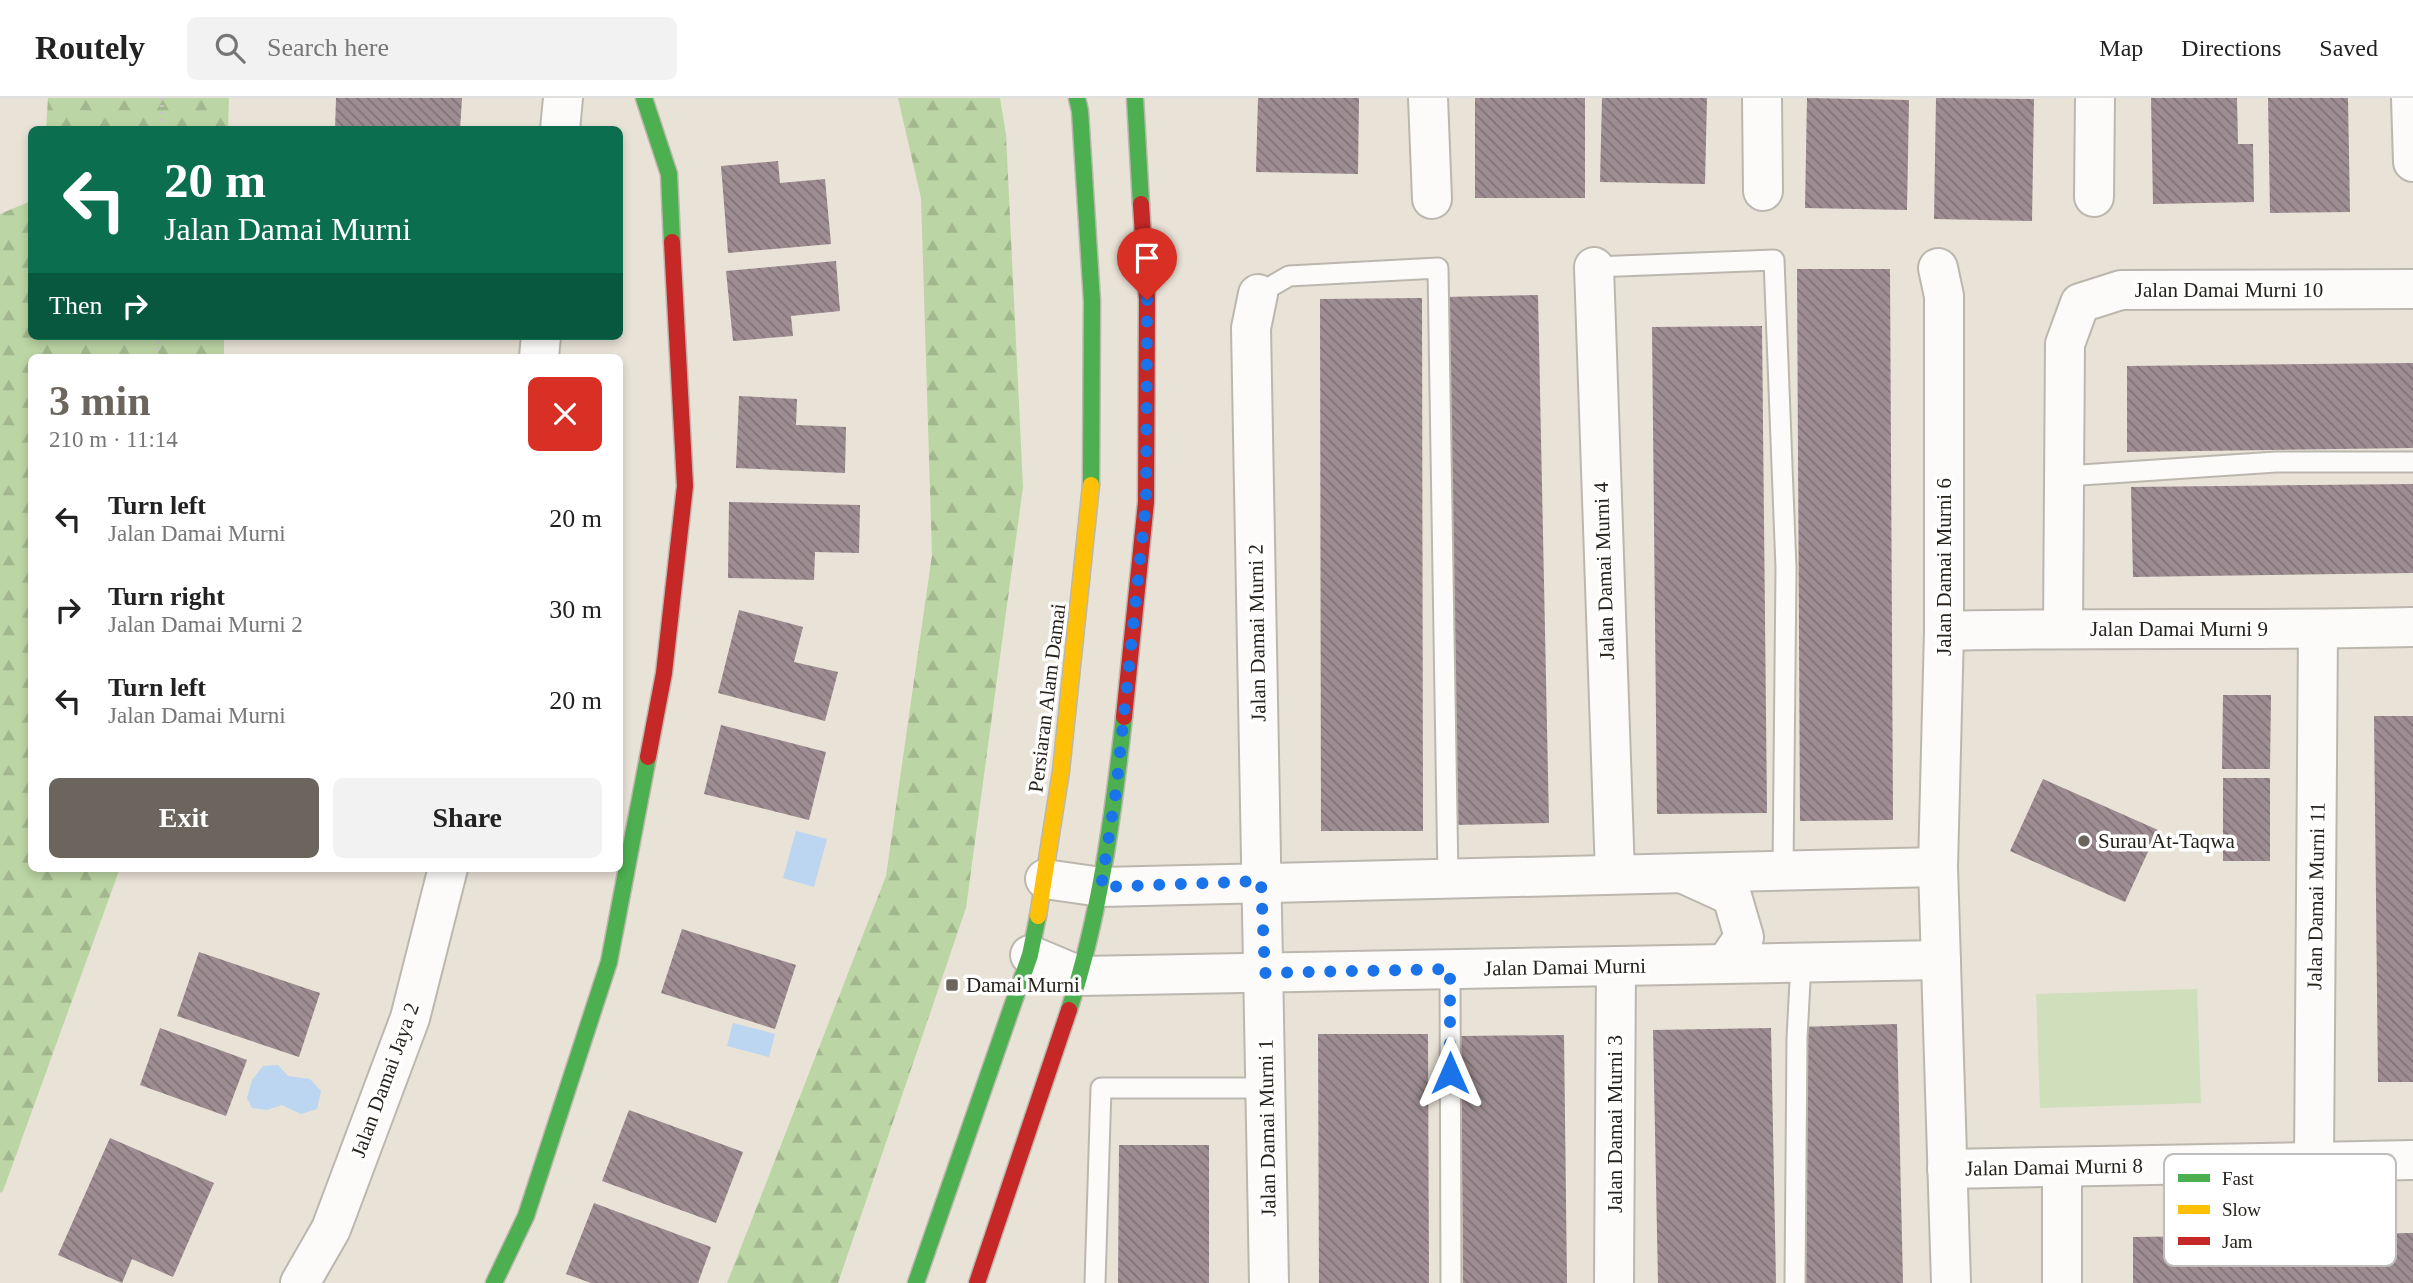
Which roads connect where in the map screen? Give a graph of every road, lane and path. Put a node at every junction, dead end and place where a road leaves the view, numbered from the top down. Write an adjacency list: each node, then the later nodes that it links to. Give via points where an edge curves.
1 (162, 98): 10 (path)
2 (563, 98): 11 (street)
3 (644, 98): 49 (street, via 669,174 685,486 664,673 608,962 526,1216)
4 (1077, 98): 32 (street, Persiaran Alam Damai, via 1092,300 1091,498)
5 (1135, 98): 34 (street, via 1147,300 1146,502 1116,791)
6 (1428, 98): 15 (street)
7 (1762, 98): 13 (street)
8 (2095, 98): 14 (street)
9 (2411, 98): 12 (street)
10 (162, 126)
11 (560, 126)
12 (2413, 162)
13 (1763, 191)
14 (2094, 197)
15 (1432, 199)
16 (1594, 267): 27 (lane, via 1774,260 1786,568); 30 (street, Jalan Damai Murni 4)
17 (1938, 268): 25 (street, Jalan Damai Murni 6, via 1944,296)
18 (2413, 289): 21 (street, Jalan Damai Murni 10, via 2121,290 2080,303 2065,344)
19 (1258, 294): 31 (lane, via 1289,276 1438,268); 33 (street, Jalan Damai Murni 2, via 1251,328)
20 (2413, 462): 21 (lane, via 2276,462)
21 (2066, 476): 23 (street, Jalan Damai Murni 10)
22 (2413, 627): 24 (street, Jalan Damai Murni 9)
23 (2063, 628): 24 (street, Jalan Damai Murni 9); 25 (street, Jalan Damai Murni 9)
24 (2318, 629): 44 (street, Jalan Damai Murni 11)
25 (1944, 631): 26 (street, Jalan Damai Murni 6)
26 (1938, 867): 27 (street); 36 (street, Jalan Damai Murni 6)
27 (1783, 870): 29 (street)
28 (447, 872): 48 (street, Jalan Damai Jaya 2, via 410,1018 331,1228)
29 (1681, 873): 30 (street); 38 (street, via 1732,896 1744,937)
30 (1615, 874): 31 (street)
31 (1448, 878): 33 (street)
32 (1045, 879): 34 (street); 35 (street, Persiaran Alam Damai)
33 (1261, 881): 34 (street); 41 (street, Jalan Damai Murni 2)
34 (1101, 887): 42 (street)
35 (1030, 955): 42 (street, Jalan Damai Murni); 50 (street, Persiaran Alam Damai)
36 (1941, 960): 37 (street, Jalan Damai Murni); 47 (street, Jalan Damai Murni 6)
37 (1801, 962): 38 (street, Jalan Damai Murni); 56 (lane)
38 (1726, 963): 39 (street, Jalan Damai Murni)
39 (1616, 966): 40 (street, Jalan Damai Murni); 55 (street, Jalan Damai Murni 3)
40 (1450, 969): 41 (street, Jalan Damai Murni); 54 (lane)
41 (1265, 973): 42 (street, Jalan Damai Murni); 43 (street, Jalan Damai Murni 1)
42 (1080, 976): 51 (street)
43 (1266, 1088): 52 (lane, via 1101,1088); 53 (street, Jalan Damai Murni 1)
44 (2314, 1154)
45 (2164, 1165): 46 (street, Jalan Damai Murni 8)
46 (2062, 1167): 47 (street, Jalan Damai Murni 8); 58 (street)
47 (1947, 1169): 57 (street, Jalan Damai Murni 6)
48 (300, 1283)
49 (494, 1283)
50 (916, 1283)
51 (977, 1283)
52 (1095, 1283)
53 (1269, 1283)
54 (1451, 1283)
55 (1614, 1283)
56 (1795, 1283)
57 (1951, 1283)
58 (2062, 1283)

